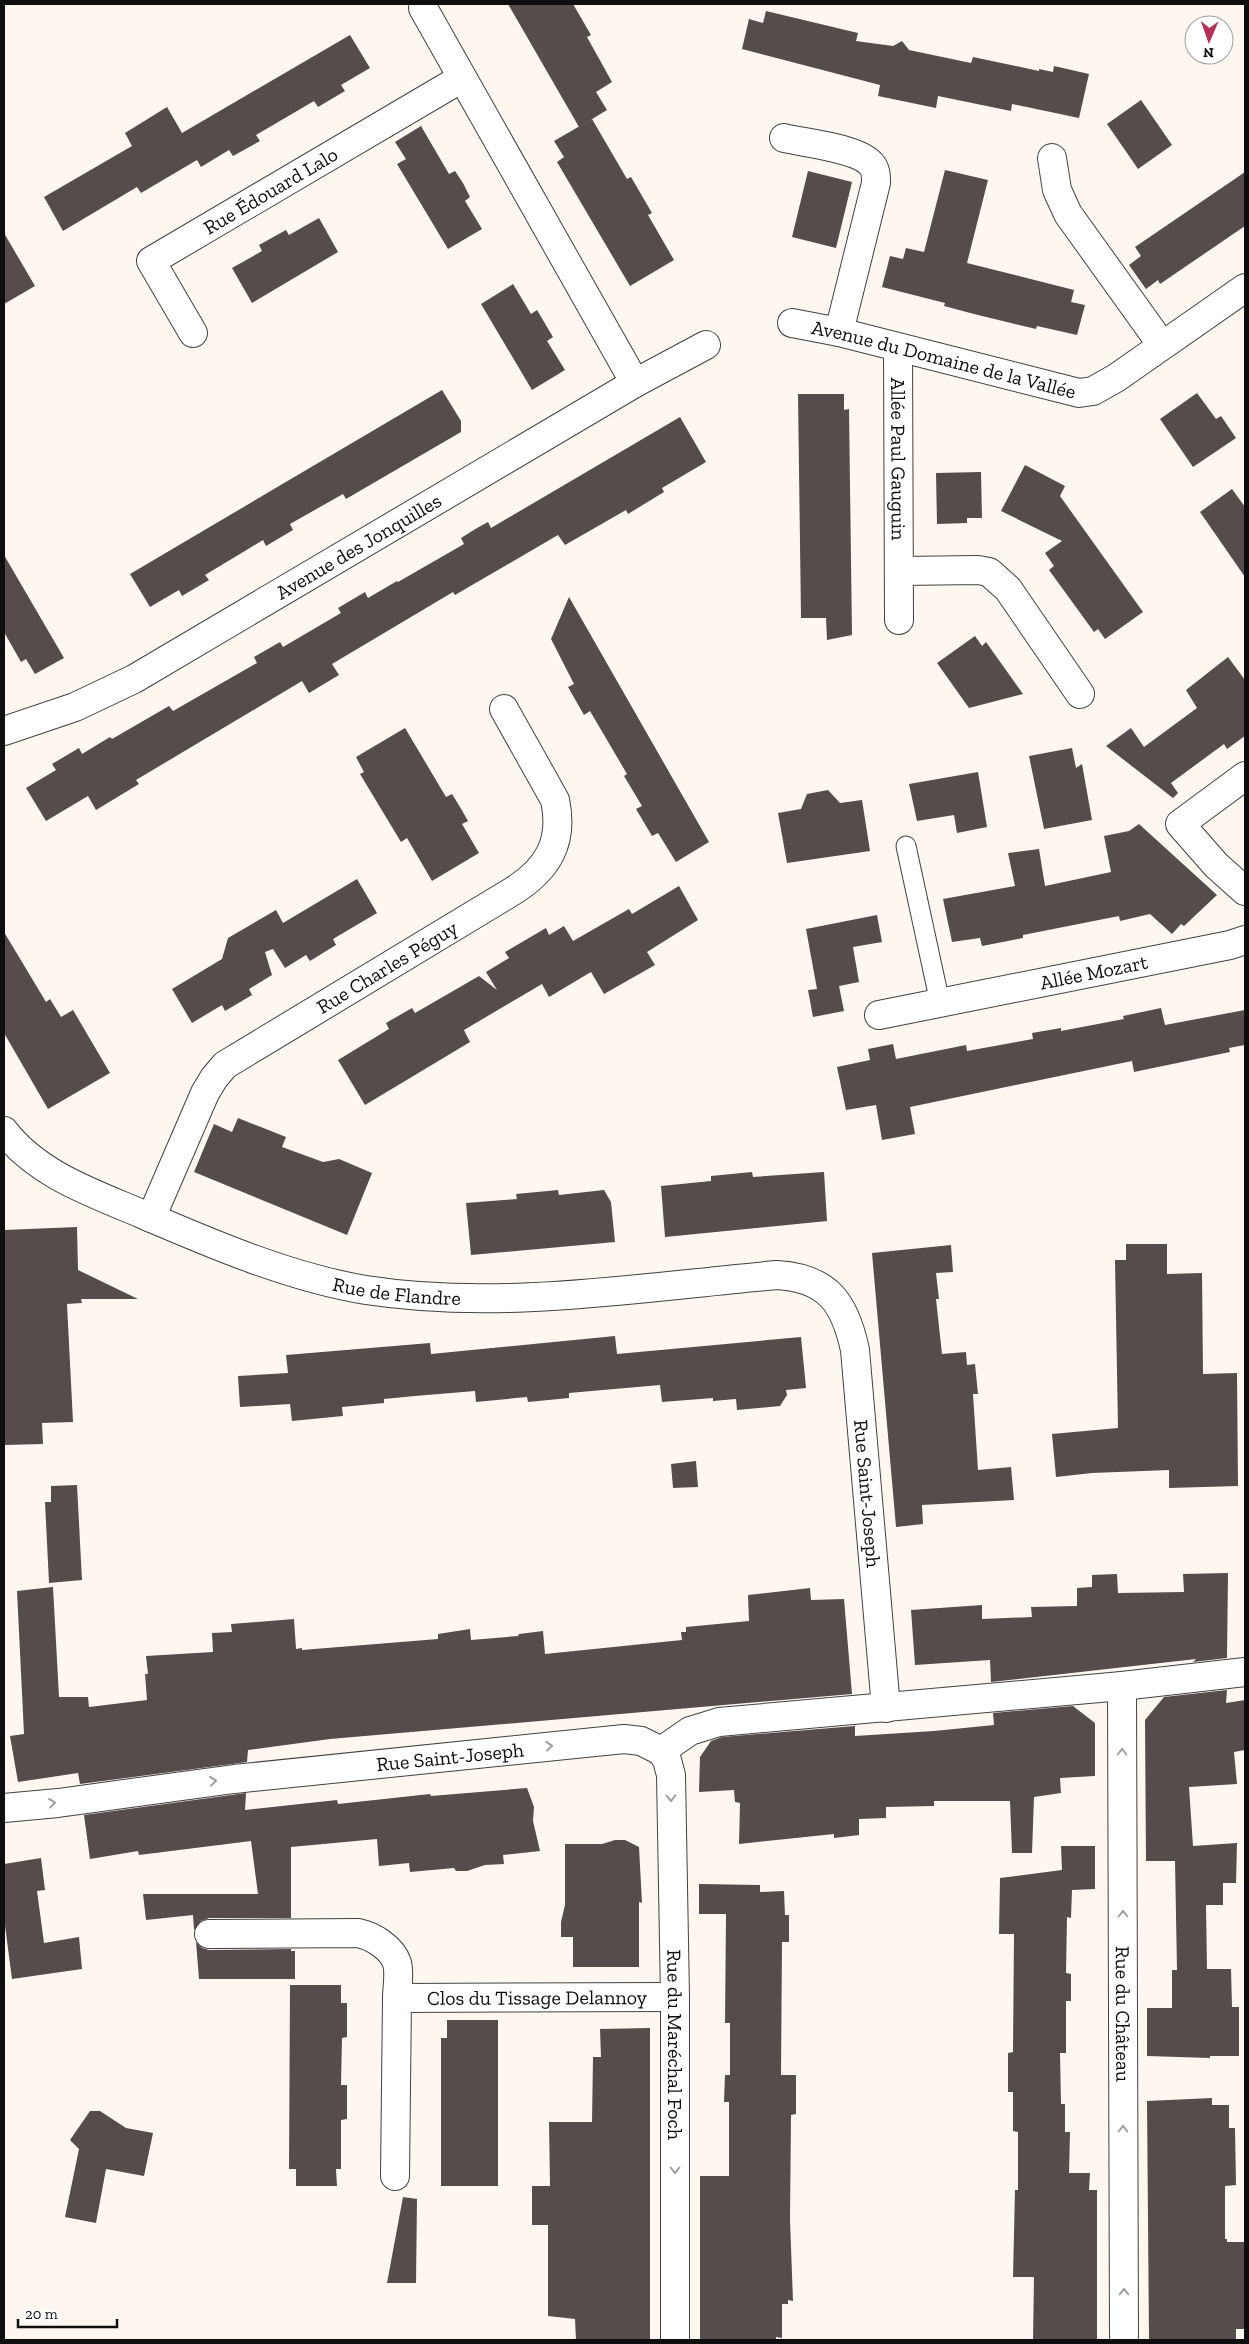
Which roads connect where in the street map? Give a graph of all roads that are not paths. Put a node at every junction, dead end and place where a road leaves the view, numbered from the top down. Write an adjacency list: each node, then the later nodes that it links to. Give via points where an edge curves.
1 (423, 8): 2 (street)
2 (462, 78): 8 (street, Rue Édouard Lalo, via 151,261); 12 (street)
3 (784, 138): 7 (street, via 852,153 865,158 876,172)
4 (1052, 158): 10 (street, via 1057,190 1068,214)
5 (1245, 288): 10 (street, Avenue du Domaine de la Vallée)
6 (792, 323): 7 (street, Avenue du Domaine de la Vallée)
7 (839, 332): 11 (street, Avenue du Domaine de la Vallée)
8 (193, 333)
9 (706, 345): 12 (street, Avenue des Jonquilles)
10 (1162, 345): 11 (street, Avenue du Domaine de la Vallée, via 1104,385 1079,393)
11 (898, 348): 13 (street, Allée Paul Gauguin)
12 (635, 383): 17 (street, Avenue des Jonquilles, via 134,679 75,707)
13 (900, 571): 14 (street, Allée Paul Gauguin); 15 (street, Allée Paul Gauguin, via 989,572 1008,590)
14 (899, 620)
15 (1080, 694)
16 (504, 709): 25 (street, Rue Charles Péguy, via 555,800 557,831 544,865 530,881 514,892 226,1066 205,1093)
17 (4, 730)
18 (1245, 776): 20 (street, via 1180,824 1216,865)
19 (906, 846): 22 (lane)
20 (1245, 891)
21 (1245, 940): 22 (street, Allée Mozart)
22 (940, 1002): 23 (street, Allée Mozart)
23 (879, 1015)
24 (4, 1133): 25 (street, Rue de Flandre, via 54,1174)
25 (151, 1218): 26 (street, Rue de Flandre, via 301,1274 391,1293 519,1298 777,1275 808,1280)
26 (825, 1289): 29 (street, Rue Saint-Joseph, via 845,1314 855,1350)
27 (1245, 1672): 28 (street)
28 (1122, 1686): 29 (street); 37 (street, Rue du Château, one-way to 28)
29 (886, 1708): 30 (street, via 704,1725)
30 (662, 1751): 31 (street, Rue Saint-Joseph, one-way to 30, via 234,1779 624,1739 641,1741); 33 (street, Rue du Maréchal Foch, one-way to 33, via 671,1775)
31 (4, 1808)
32 (209, 1934): 34 (street, Clos du Tissage Delannoy, via 370,1935 397,1963)
33 (675, 1996): 34 (street, Clos du Tissage Delannoy); 36 (street, Rue du Maréchal Foch, one-way to 36)
34 (397, 1998): 35 (street, Clos du Tissage Delannoy)
35 (395, 2176)
36 (675, 2340)
37 (1124, 2340)

